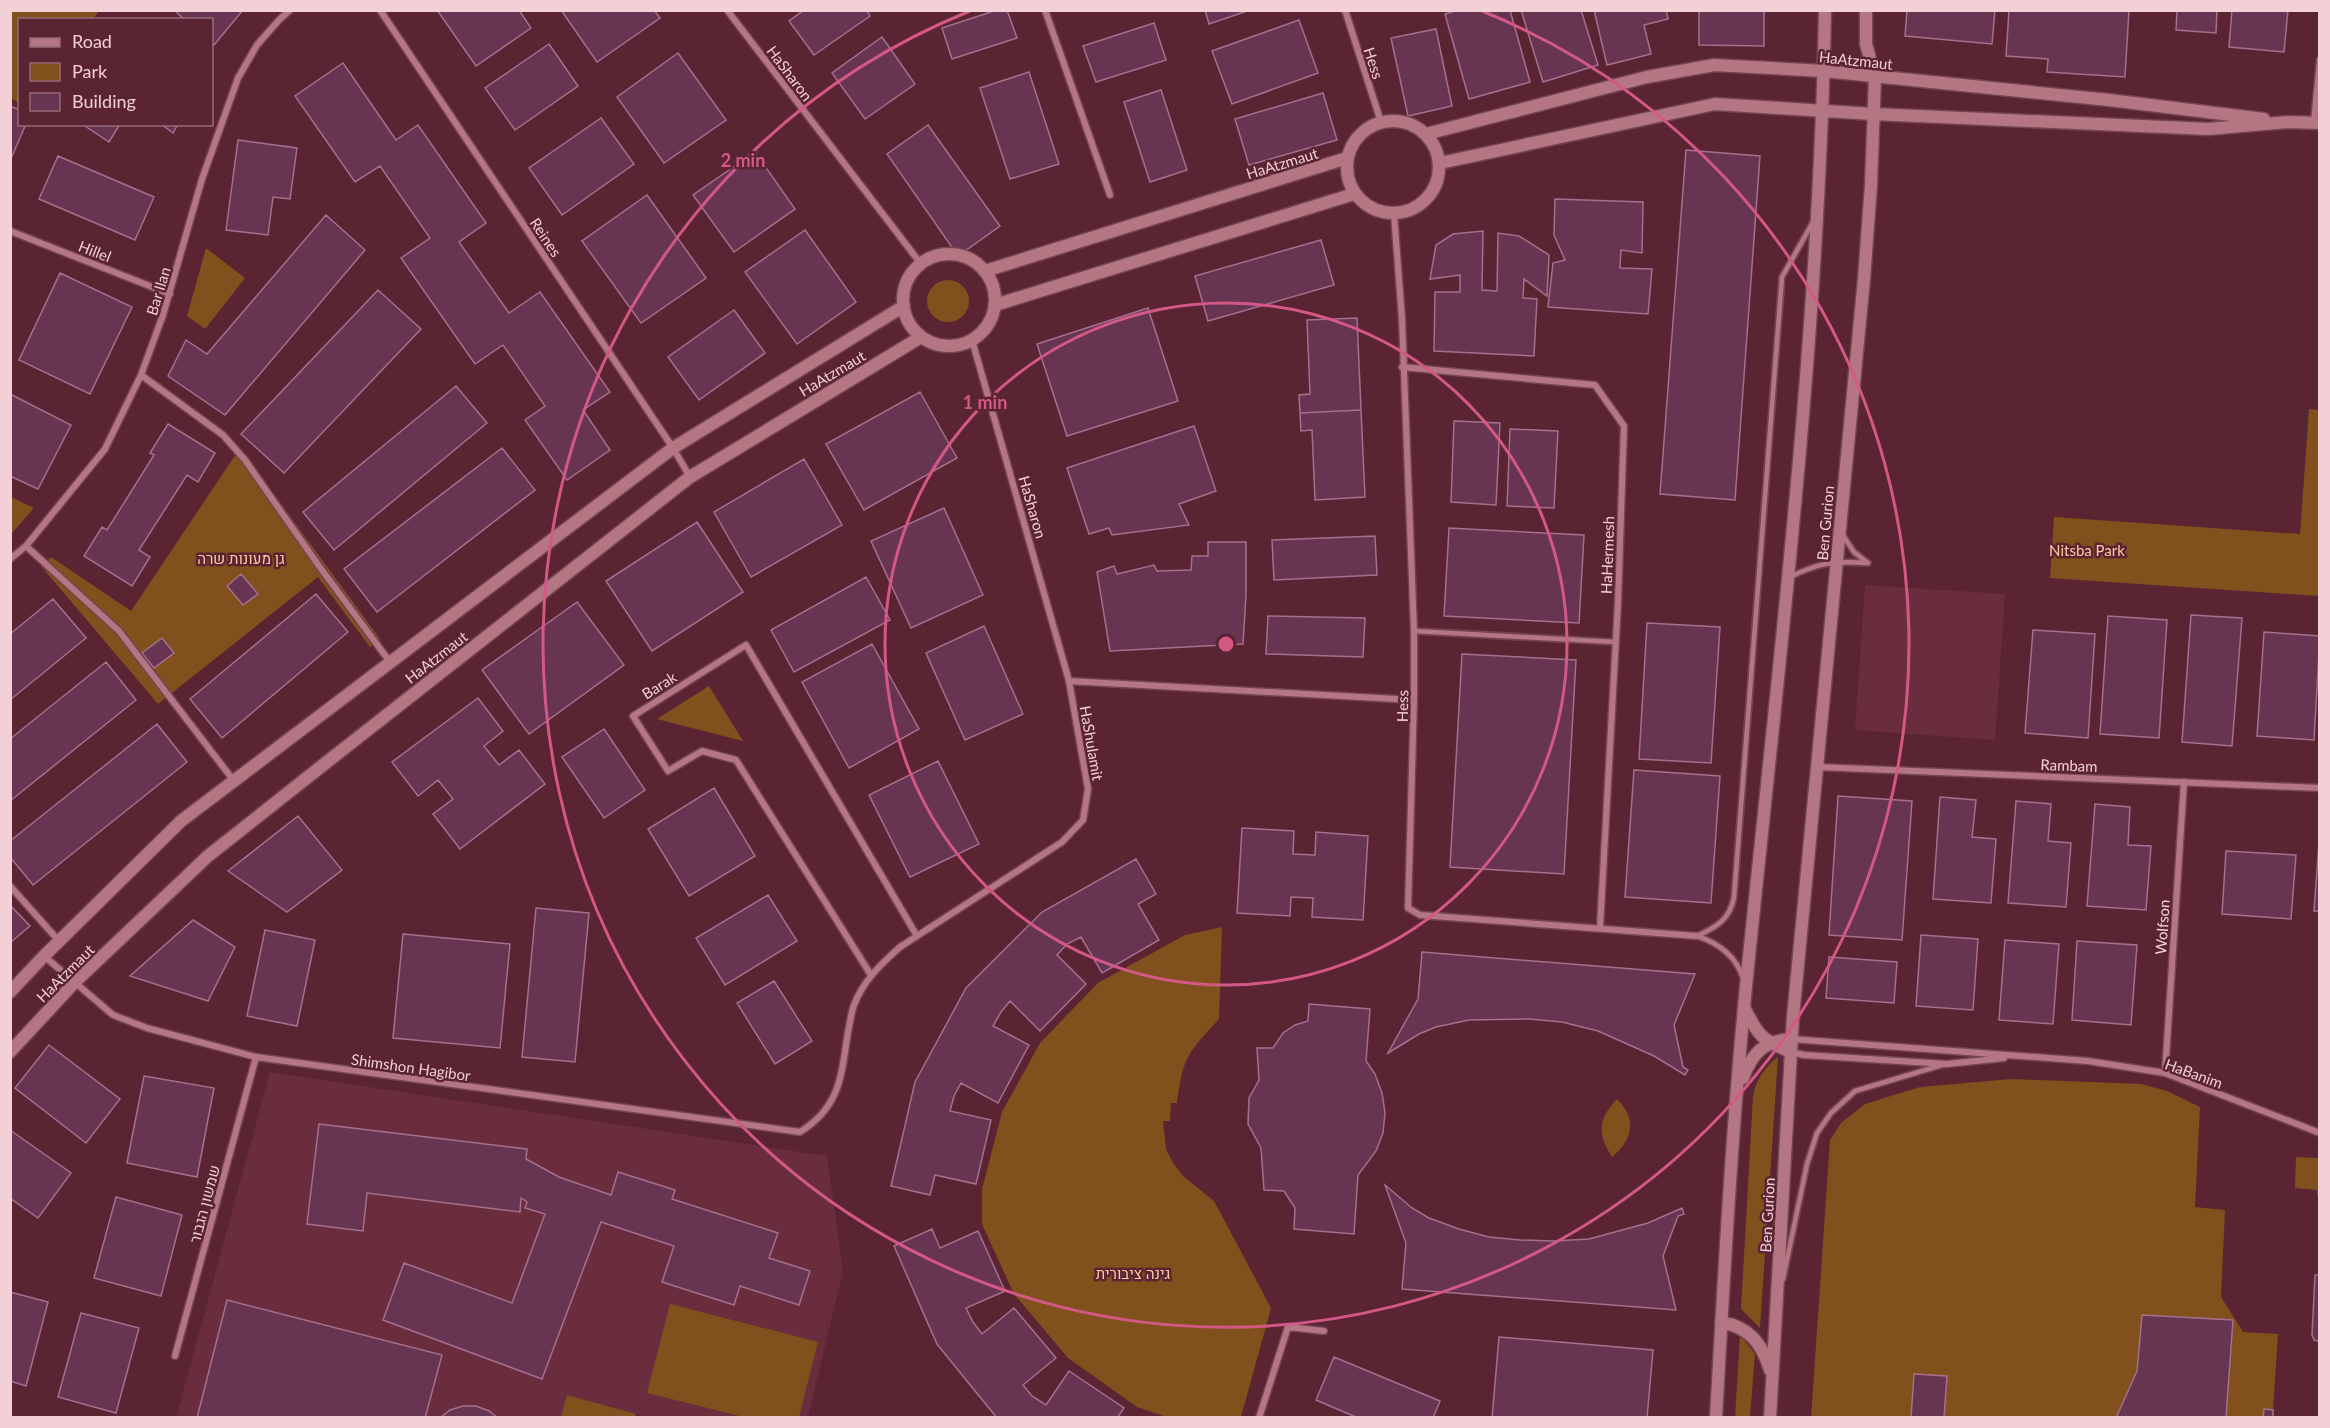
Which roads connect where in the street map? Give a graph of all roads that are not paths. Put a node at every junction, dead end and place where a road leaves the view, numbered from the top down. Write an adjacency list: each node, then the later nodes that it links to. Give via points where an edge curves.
1 (290, 10): 26 (street, Bar Ilan, via 257,45 238,78 202,179)
2 (380, 10): 33 (street, Reines)
3 (727, 10): 24 (street, HaSharon)
4 (1046, 10): 20 (street)
5 (1345, 10): 13 (street, Hess)
6 (1825, 10): 9 (street, Ben Gurion)
7 (1866, 10): 10 (street, Ben Gurion, via 1866,44)
8 (2319, 60): 15 (street)
9 (1824, 71): 10 (street, HaAtzmaut); 11 (street, Ben Gurion); 16 (street, HaAtzmaut, via 1714,65 1647,77)
10 (1875, 77): 12 (street, Ben Gurion); 14 (street, HaAtzmaut)
11 (1822, 110): 12 (street, HaAtzmaut); 18 (street, HaAtzmaut, via 1715,104); 22 (street, Ben Gurion)
12 (1873, 114): 14 (street, HaAtzmaut, via 2208,129); 35 (street, Ben Gurion, via 1864,279)
13 (1381, 122): 16 (street, via 1412,124); 17 (street, via 1359,135)
14 (2289, 122): 15 (street, HaAtzmaut)
15 (2316, 123)
16 (1426, 134): 18 (street)
17 (1347, 158): 19 (street, via 1346,170); 25 (street, HaAtzmaut)
18 (1440, 163): 21 (street, via 1435,188 1428,198)
19 (1354, 194): 21 (street, via 1372,209); 27 (street)
20 (1110, 195)
21 (1394, 214): 31 (street, Hess)
22 (1817, 215): 39 (street, Ben Gurion); 52 (lane, via 1782,277 1734,897 1725,920)
23 (10, 231): 26 (street, Hillel)
24 (921, 264): 25 (street, via 934,257 955,255 975,262); 28 (street, via 907,283)
25 (985, 271): 27 (street, via 992,285)
26 (170, 294): 32 (street, Bar Ilan)
27 (994, 304): 30 (street, via 990,323)
28 (904, 306): 29 (street); 33 (street, HaAtzmaut)
29 (921, 337): 30 (street, via 946,346); 34 (street, HaAtzmaut)
30 (972, 340): 43 (street, HaSharon)
31 (1402, 367): 40 (street, Hess); 41 (street, HaHermesh, via 1595,385 1624,426)
32 (141, 375): 36 (street, Bar Ilan, via 105,449); 42 (street, via 230,443)
33 (673, 448): 34 (street, Reines); 42 (street, HaAtzmaut)
34 (690, 477): 56 (street, HaAtzmaut, via 208,856)
35 (1840, 531): 38 (street, Ben Gurion); 38 (lane, via 1854,552 1868,563)
36 (26, 546): 37 (street, Bar Ilan); 46 (street, via 119,631)
37 (10, 560)
38 (1837, 561): 39 (lane, via 1813,565); 45 (street, Ben Gurion)
39 (1789, 577): 57 (street, Ben Gurion)
40 (1414, 631): 41 (lane); 44 (street, Hess)
41 (1615, 642): 50 (street, HaHermesh)
42 (390, 662): 46 (street, HaAtzmaut)
43 (1069, 681): 44 (street, HaShulamit); 51 (street, HaShulamit, via 1088,789 1083,820 1062,842)
44 (1414, 700): 50 (street, Hess, via 1408,908 1420,915)
45 (1818, 767): 47 (street, Rambam); 60 (street, Ben Gurion)
46 (234, 781): 53 (street, HaAtzmaut, via 181,821)
47 (2184, 782): 48 (street, Rambam); 68 (street, Wolfson)
48 (2319, 788)
49 (10, 886): 53 (street)
50 (1600, 928): 52 (street, Hess)
51 (917, 936): 55 (street, HaShulamit); 55 (street, Barak, via 746,645 633,716 668,771 702,751 736,760)
52 (1697, 936): 57 (lane, via 1714,941 1726,952 1740,967)
53 (59, 941): 54 (street, HaAtzmaut)
54 (44, 956): 56 (street, Shimshon Hagibor); 58 (street, HaAtzmaut)
55 (871, 975): 70 (street, HaShulamit, via 853,1007 840,1081 830,1105 818,1121)
56 (74, 983): 64 (street, HaAtzmaut); 66 (street, Shimshon Hagibor, via 113,1015)
57 (1746, 988): 59 (street, Ben Gurion)
58 (10, 992)
59 (1744, 1007): 62 (street, via 1755,1031); 69 (street, Ben Gurion)
60 (1793, 1017): 61 (street, HaBanim, via 1795,1029 1804,1037); 63 (street, Ben Gurion)
61 (1824, 1041): 63 (street, HaBanim); 65 (street, HaBanim)
62 (1769, 1043): 63 (street); 69 (street, Ben Gurion, via 1747,1065)
63 (1791, 1046): 67 (street, HaBanim, via 1804,1055); 72 (street, Ben Gurion)
64 (10, 1052)
65 (2019, 1056): 67 (street, HaBanim); 68 (street, HaBanim, via 2088,1061)
66 (256, 1057): 70 (street, Shimshon Hagibor); 75 (street, שמשון הגבור)
67 (1947, 1064): 72 (lane, via 1855,1091 1817,1133)
68 (2164, 1073): 71 (street, HaBanim)
69 (1736, 1095): 73 (street, Ben Gurion)
70 (800, 1132)
71 (2319, 1132)
72 (1776, 1314): 76 (street, Ben Gurion)
73 (1721, 1322): 76 (street, Ben Gurion, via 1738,1325 1760,1346); 78 (street, Ben Gurion)
74 (1324, 1331): 77 (street, via 1288,1327)
75 (175, 1356)
76 (1773, 1380): 79 (street, Ben Gurion)
77 (1259, 1418)
78 (1716, 1418)
79 (1770, 1418)

